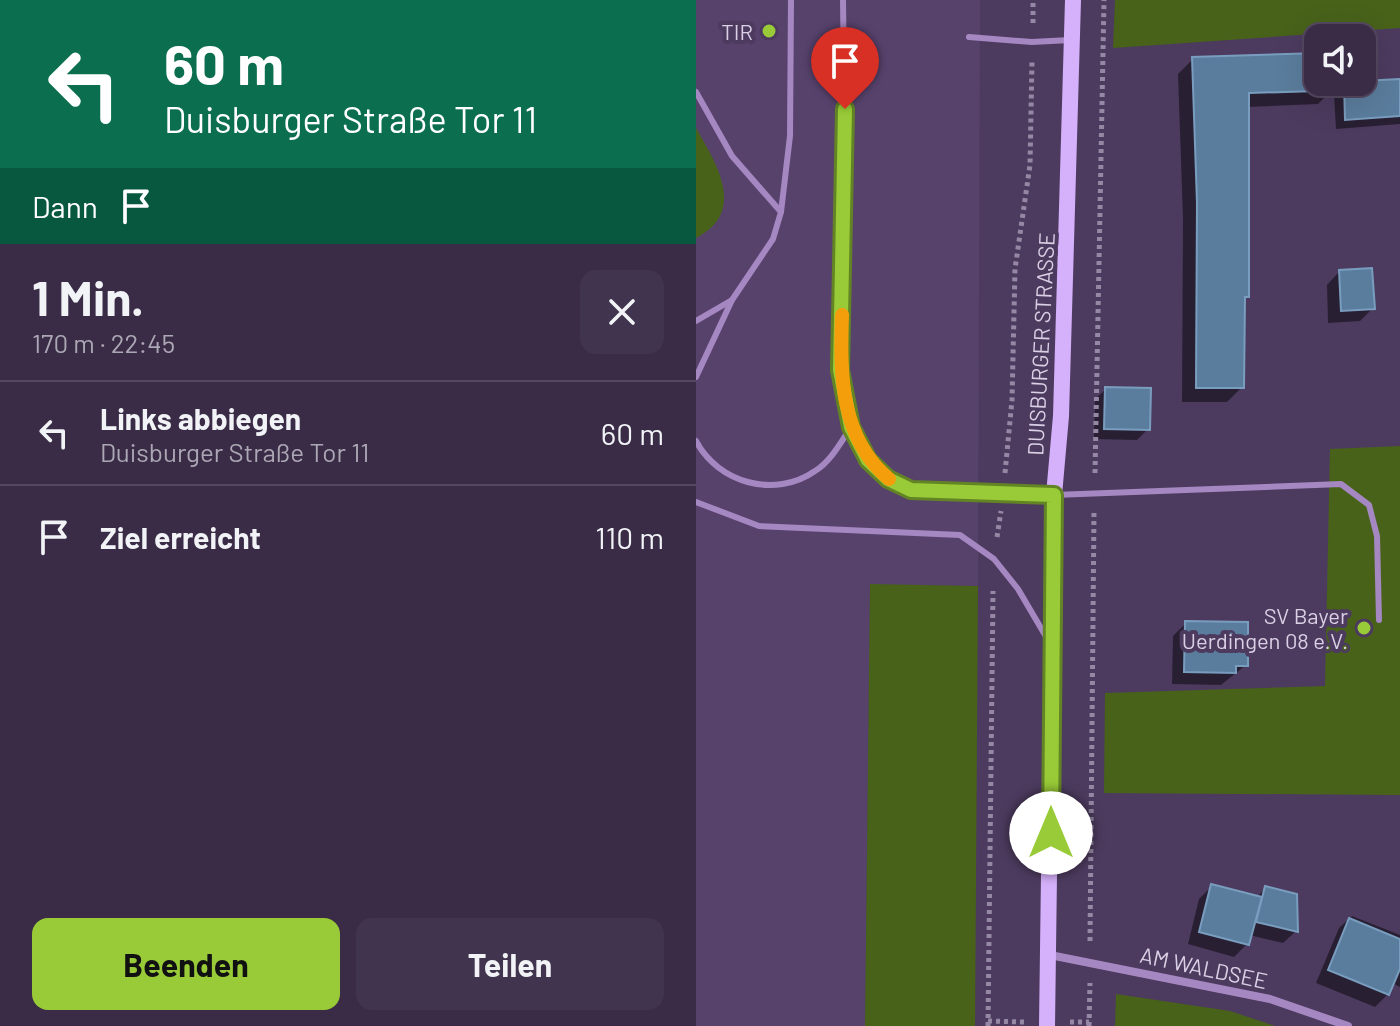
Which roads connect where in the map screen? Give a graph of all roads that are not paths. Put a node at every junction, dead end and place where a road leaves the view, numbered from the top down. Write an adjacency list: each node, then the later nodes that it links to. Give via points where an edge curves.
1 (791, 0): 7 (lane, via 790,136)
2 (843, 0): 11 (lane, via 840,370)
3 (1073, 0): 5 (main road, DUISBURGER STRASSE)
4 (969, 37): 5 (lane)
5 (1073, 40): 13 (main road, DUISBURGER STRASSE)
6 (696, 92): 7 (lane, via 732,156)
7 (781, 212): 8 (lane, via 773,239)
8 (732, 300): 9 (lane); 10 (lane)
9 (696, 321)
10 (696, 377)
11 (851, 427): 12 (lane, via 815,471 784,485 750,484 719,471); 13 (lane, via 868,460 888,479 911,490)
12 (696, 441)
13 (1054, 495): 15 (lane, via 1341,484 1369,505 1377,536); 16 (main road, DUISBURGER STRASSE)
14 (696, 502): 16 (lane, via 759,526 960,535 994,559)
15 (1379, 620)
16 (1053, 649): 17 (main road, DUISBURGER STRASSE)
17 (1050, 955): 18 (main road, DUISBURGER STRASSE); 19 (street, AM WALDSEE, via 1270,999)
18 (1047, 1026)
19 (1348, 1026)

